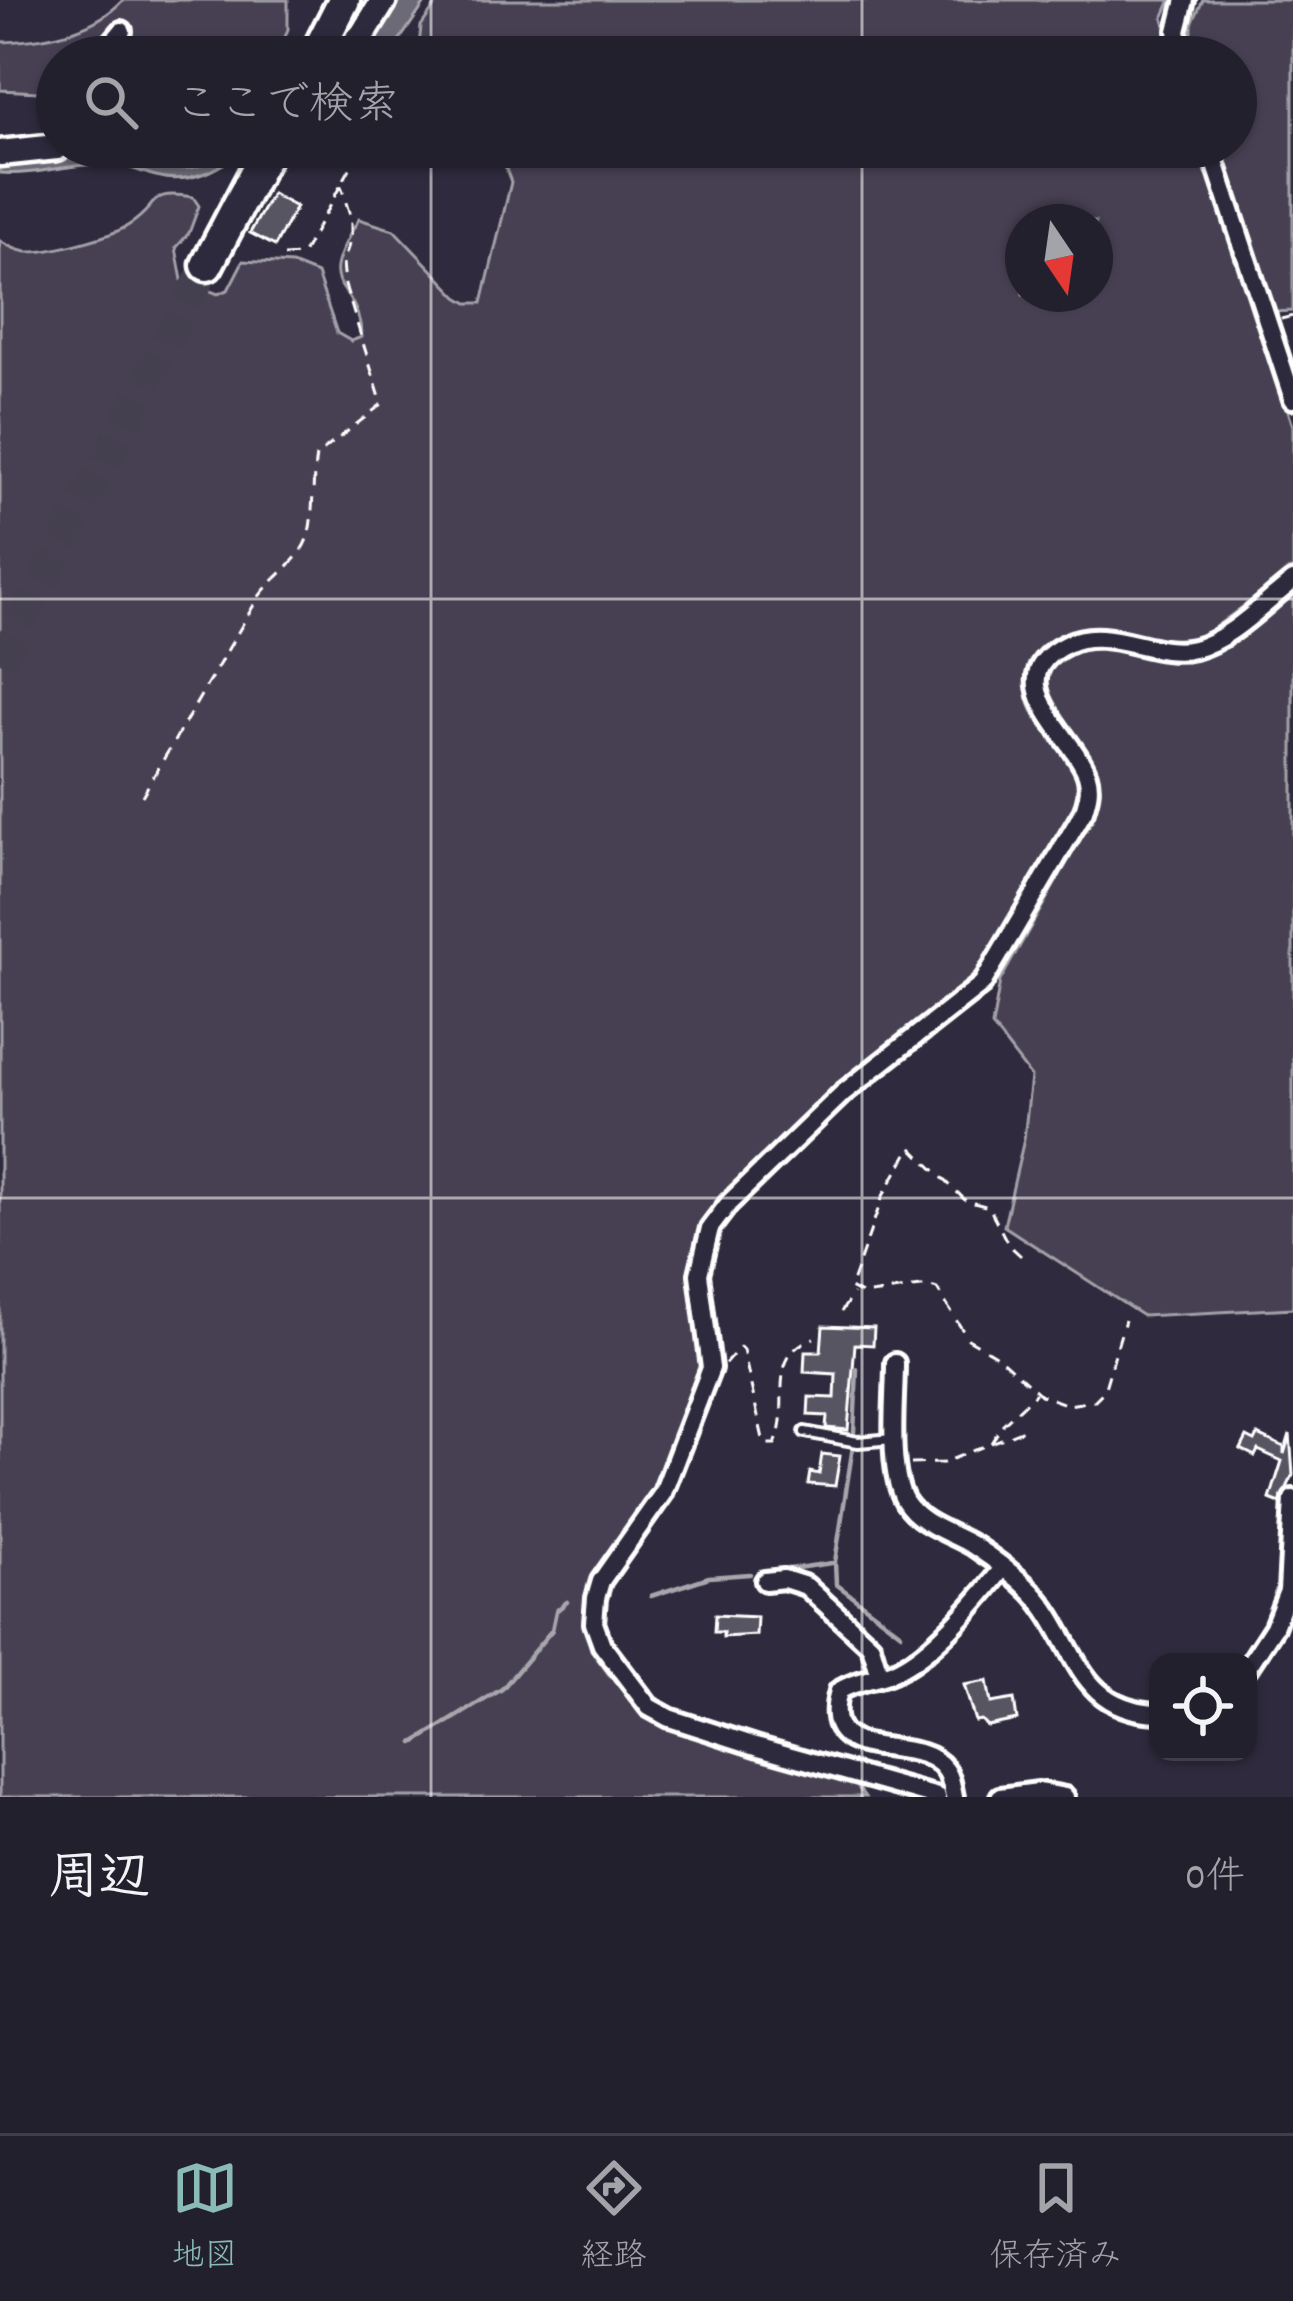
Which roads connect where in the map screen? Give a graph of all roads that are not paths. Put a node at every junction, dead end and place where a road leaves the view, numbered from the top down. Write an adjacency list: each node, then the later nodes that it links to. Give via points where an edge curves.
1 (344, 0): 6 (highway)
2 (384, 0): 7 (main road)
3 (1184, 0): 8 (street)
4 (122, 31): 5 (street)
5 (118, 36)
6 (326, 36)
7 (357, 36)
8 (1178, 36)
9 (36, 149): 10 (main road)
10 (0, 153)
11 (258, 168): 13 (highway)
12 (1217, 168): 14 (street)
13 (207, 265)
14 (1293, 399)
15 (1293, 581): 25 (street, via 1195,649 1086,637 1062,646 1041,669 1041,708 1082,762 1084,811 982,984 843,1093 710,1228 699,1274 708,1378 663,1492 601,1581 594,1622 602,1645 636,1695 669,1718)
16 (895, 1363): 18 (street)
17 (806, 1432): 18 (lane)
18 (896, 1439): 20 (street, via 914,1512)
19 (1293, 1499): 22 (street, via 1288,1592)
20 (1003, 1568): 23 (street, via 922,1653); 24 (street, via 1042,1605 1089,1684 1115,1703)
21 (765, 1581): 23 (street, via 806,1586 871,1646)
22 (1257, 1653)
23 (880, 1676): 26 (street, via 839,1691 833,1713 841,1730 854,1741 936,1761)
24 (1149, 1711)
25 (937, 1797)
26 (954, 1797)
27 (1000, 1797): 28 (street)
28 (1065, 1797)

